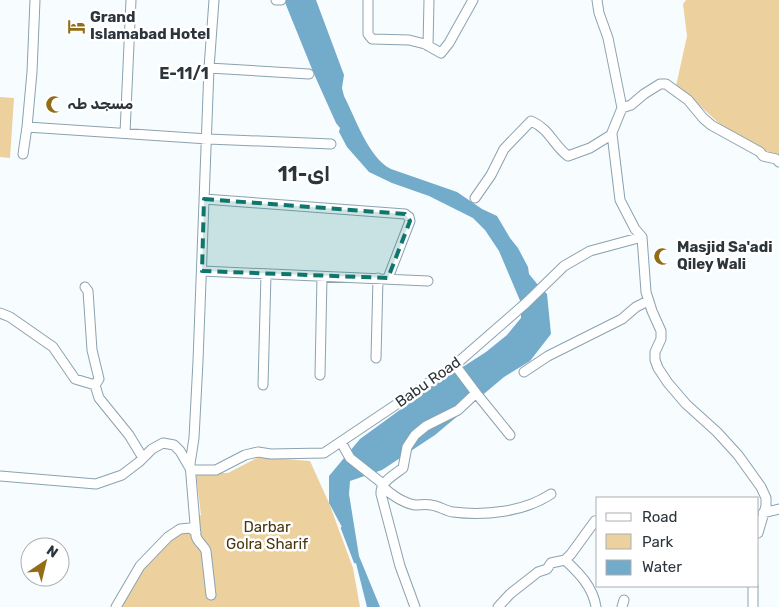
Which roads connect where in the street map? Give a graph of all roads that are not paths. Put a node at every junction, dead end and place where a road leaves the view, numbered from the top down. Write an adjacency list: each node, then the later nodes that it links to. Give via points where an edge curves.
1 (35, 0): 14 (street)
2 (131, 0): 15 (street)
3 (214, 0): 11 (street)
4 (276, 0): 5 (street)
5 (282, 0)
6 (368, 0): 10 (street, via 369,36 409,40)
7 (430, 0): 10 (street)
8 (473, 0): 10 (street, via 441,53)
9 (597, 0): 13 (street)
10 (428, 46)
11 (209, 68): 12 (street); 17 (street)
12 (309, 74)
13 (622, 108): 16 (street); 20 (street, via 660,84 666,84 688,100 711,125)
14 (27, 127): 15 (street); 19 (street)
15 (125, 133): 17 (street)
16 (612, 134): 21 (street, via 590,148 568,156 542,127 530,121 504,149); 23 (street, via 620,200)
17 (208, 139): 18 (street); 22 (street)
18 (331, 144)
19 (23, 154)
20 (779, 162)
21 (475, 198)
22 (204, 199): 24 (street); 27 (street, via 405,214 410,221)
23 (642, 237): 30 (street); 33 (street, Babu Road, via 590,251 564,266)
24 (202, 271): 25 (street); 42 (street)
25 (266, 274): 26 (street); 37 (street)
26 (322, 278): 27 (street); 35 (street)
27 (383, 278): 28 (street); 32 (street)
28 (428, 281)
29 (85, 287): 36 (street, via 88,291 92,350 99,379)
30 (648, 301): 34 (street, via 622,319 548,356); 47 (street, via 661,331 655,352 658,368 681,398 717,432 751,472 766,498)
31 (0, 313): 36 (street, via 54,347 75,379)
32 (376, 358)
33 (455, 365): 38 (street); 40 (street, Babu Road)
34 (524, 372)
35 (320, 375)
36 (95, 385): 41 (street, via 99,398)
37 (263, 386)
38 (474, 390): 39 (street); 44 (street, via 458,410 415,435 407,446 403,468)
39 (510, 435)
40 (341, 442): 42 (street, Babu Road, via 324,453 258,452 216,470); 44 (street, via 350,458)
41 (143, 458): 42 (street, via 163,443 174,445); 43 (street, via 122,474 96,484)
42 (191, 470): 50 (street)
43 (0, 476)
44 (382, 485): 45 (street, via 400,499 413,504 471,513 514,509); 55 (street, via 381,494 395,549)
45 (551, 494)
46 (779, 509): 47 (street)
47 (763, 513): 49 (street)
48 (596, 522): 51 (street)
49 (759, 529)
50 (196, 532): 53 (street, via 197,540 206,550); 54 (street, via 190,528 180,529 168,537 140,566)
51 (565, 560): 56 (street, via 551,563 538,572); 57 (street, via 584,580 593,594)
52 (753, 587): 58 (street)
53 (211, 596)
54 (116, 607)
55 (415, 607)
56 (498, 607)
57 (596, 607)
58 (753, 607)

